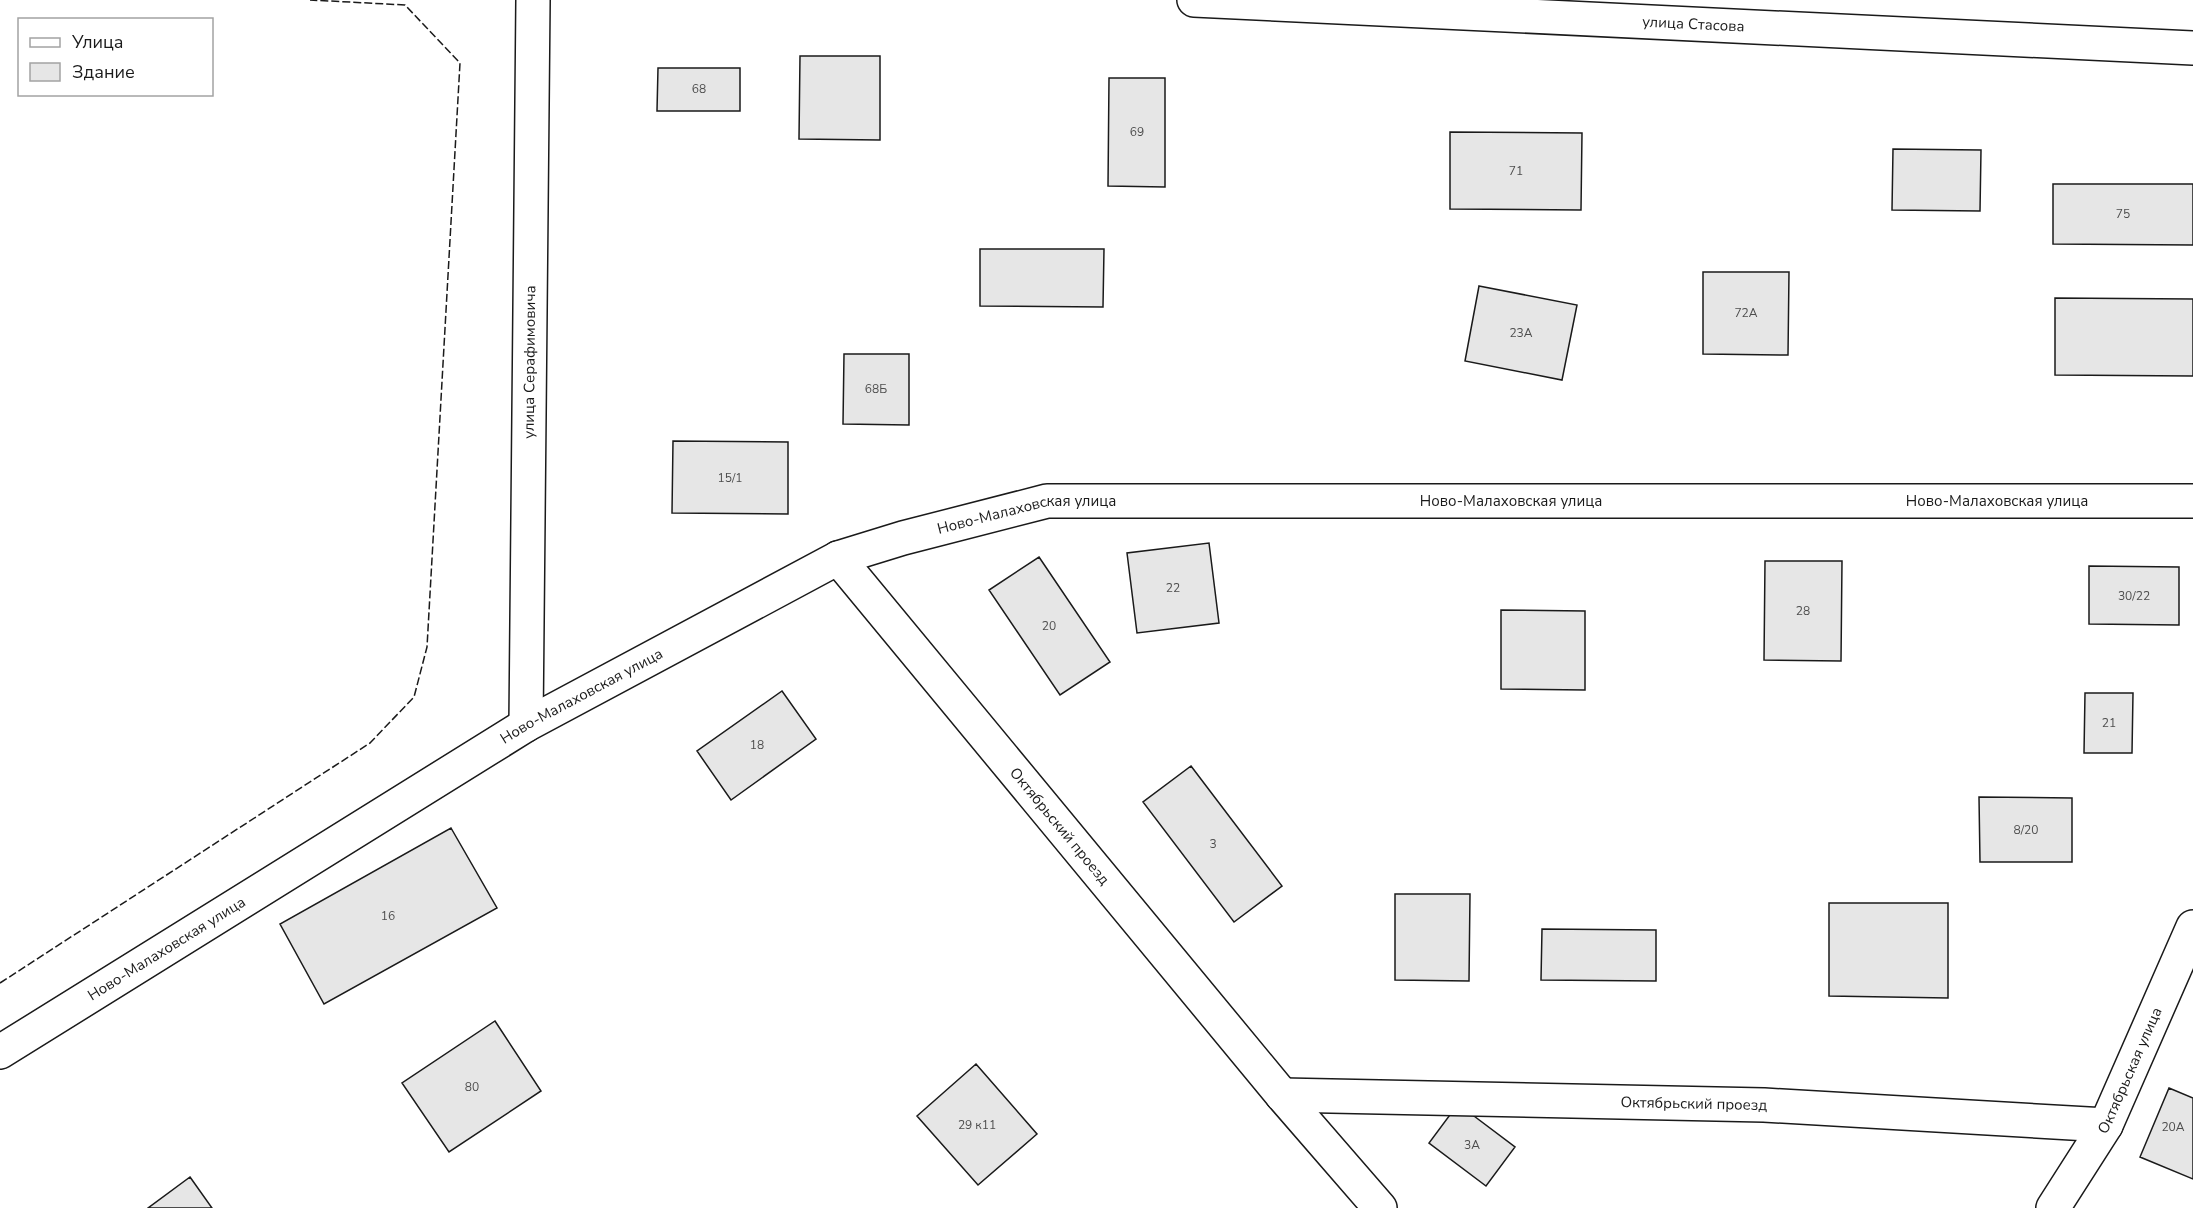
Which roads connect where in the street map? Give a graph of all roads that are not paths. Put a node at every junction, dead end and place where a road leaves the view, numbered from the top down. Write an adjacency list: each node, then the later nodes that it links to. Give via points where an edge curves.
1 (533, 0): 6 (street, улица Серафимовича)
2 (1194, 0): 3 (street, улица Стасова)
3 (2193, 48)
4 (2193, 501): 5 (street, Ново-Малаховская улица, via 1047,501)
5 (838, 558): 6 (street, Ново-Малаховская улица); 9 (street, Октябрьский проезд)
6 (526, 725): 8 (street, Ново-Малаховская улица)
7 (2193, 927): 10 (street, Октябрьская улица)
8 (0, 1052)
9 (1282, 1095): 10 (street, Октябрьский проезд, via 1764,1105); 11 (street, Октябрьский проезд)
10 (2106, 1125): 12 (street, Октябрьская улица)
11 (1380, 1208)
12 (2053, 1208)

